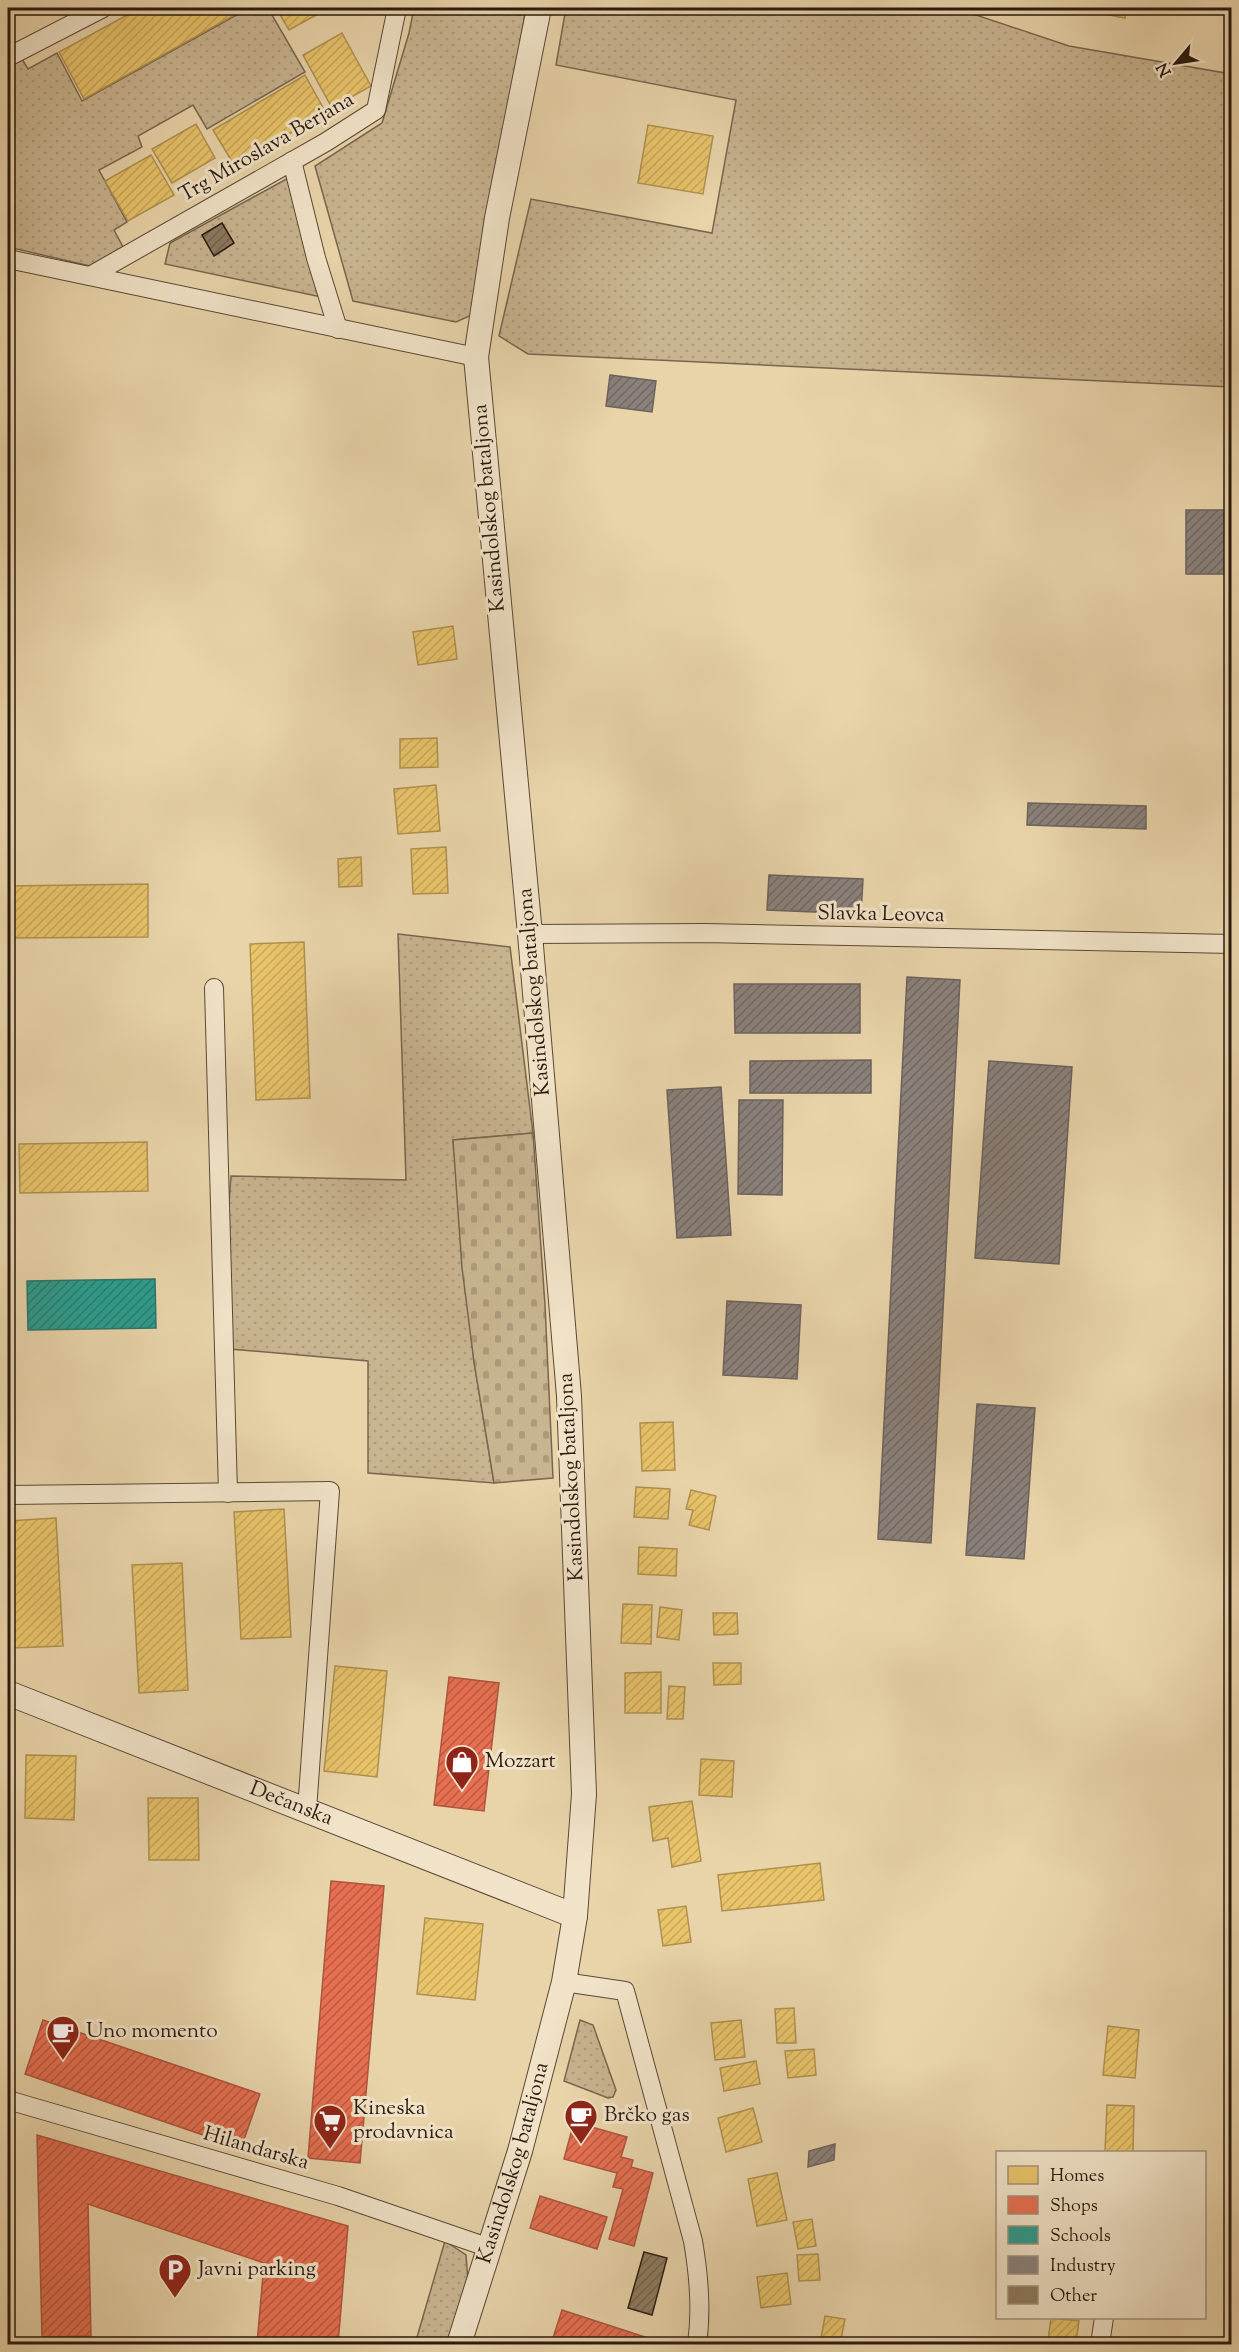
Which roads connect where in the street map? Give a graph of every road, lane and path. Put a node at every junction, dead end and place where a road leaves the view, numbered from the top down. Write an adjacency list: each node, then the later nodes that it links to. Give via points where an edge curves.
1 (103, 8): 4 (street)
2 (397, 8): 5 (street, Trg Miroslava Berjana, via 376,110)
3 (539, 8): 9 (street, Kasindolskog bataljona, via 497,218)
4 (8, 57)
5 (292, 161): 7 (street, Trg Miroslava Berjana); 8 (street)
6 (8, 259): 7 (street)
7 (90, 276): 8 (street)
8 (338, 329): 9 (street)
9 (476, 357): 10 (street, Kasindolskog bataljona)
10 (530, 934): 11 (street, Slavka Leovca, via 705,933); 17 (street, Kasindolskog bataljona, via 569,1396 584,1794)
11 (1232, 944)
12 (214, 988): 13 (street)
13 (228, 1493): 14 (street); 16 (street, via 330,1491)
14 (8, 1496)
15 (8, 1693): 16 (street, Dečanska)
16 (307, 1810): 17 (street, Dečanska)
17 (575, 1916): 18 (street, Kasindolskog bataljona)
18 (564, 1982): 20 (street, Kasindolskog bataljona); 23 (street, via 625,1991 693,2241 699,2278)
19 (8, 2100): 20 (street, Hilandarska, via 338,2196)
20 (490, 2248): 22 (street, Kasindolskog bataljona)
21 (1104, 2319): 24 (street)
22 (459, 2344)
23 (697, 2344)
24 (1100, 2344)

